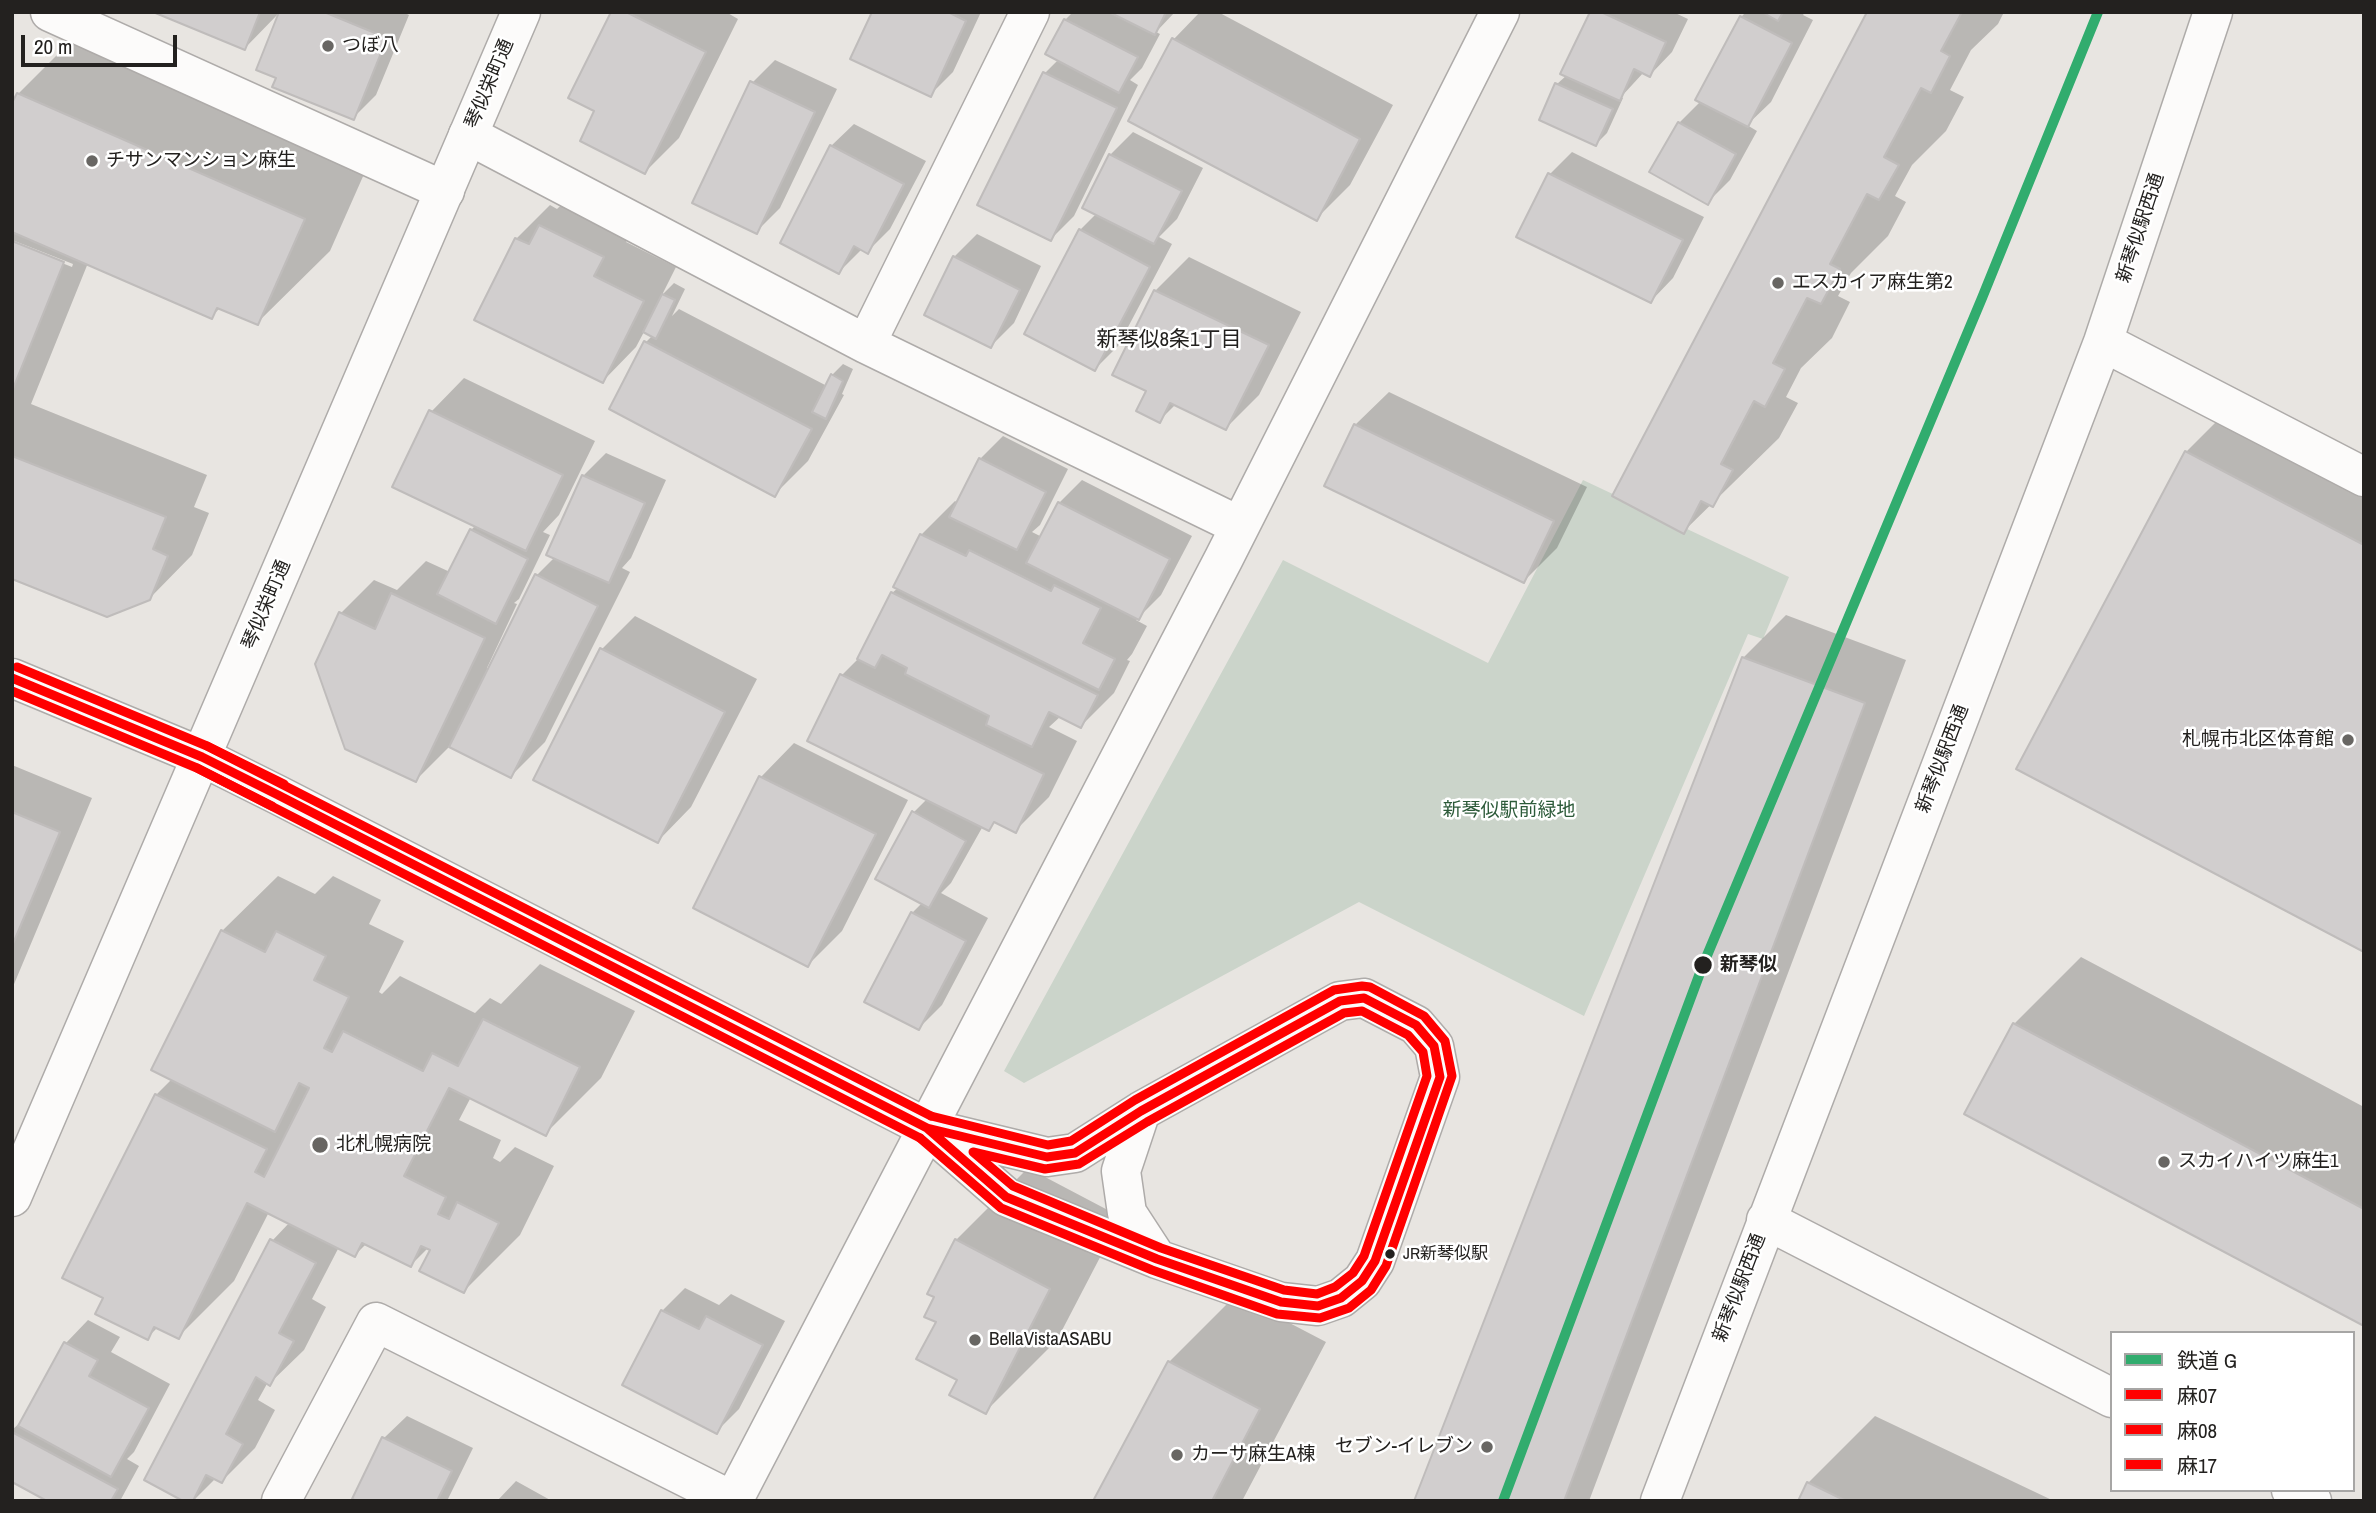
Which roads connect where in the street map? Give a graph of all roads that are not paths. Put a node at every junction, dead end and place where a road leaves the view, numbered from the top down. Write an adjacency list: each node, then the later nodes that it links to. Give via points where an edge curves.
1 (50, 12): 7 (street)
2 (521, 12): 6 (street, 琴似栄町通)
3 (1030, 12): 9 (street)
4 (1500, 12): 11 (street)
5 (2213, 12): 8 (street, 新琴似駅西通)
6 (468, 135): 7 (street, 琴似栄町通); 9 (street)
7 (445, 191): 13 (street, 琴似栄町通)
8 (2103, 342): 10 (street); 17 (street, 新琴似駅西通)
9 (866, 344): 11 (street)
10 (2364, 477)
11 (1240, 526): 15 (street)
12 (12, 678): 13 (street)
13 (202, 757): 15 (street); 16 (street, 琴似栄町通)
14 (1141, 1111): 15 (street, via 1075,1153 1047,1157); 18 (street, via 1121,1171 1127,1213); 18 (street, via 1339,1001 1364,998 1416,1025 1434,1046 1440,1077 1375,1261 1362,1281 1341,1298 1318,1306 1282,1302)
15 (927, 1128): 18 (street, via 1006,1197); 22 (street)
16 (12, 1197)
17 (1766, 1220): 19 (street); 23 (street, 新琴似駅西通)
18 (1157, 1259)
19 (2110, 1397)
20 (2295, 1492): 24 (street)
21 (281, 1501): 22 (street, via 376,1322)
22 (733, 1501)
23 (1660, 1501)
24 (2312, 1501)

